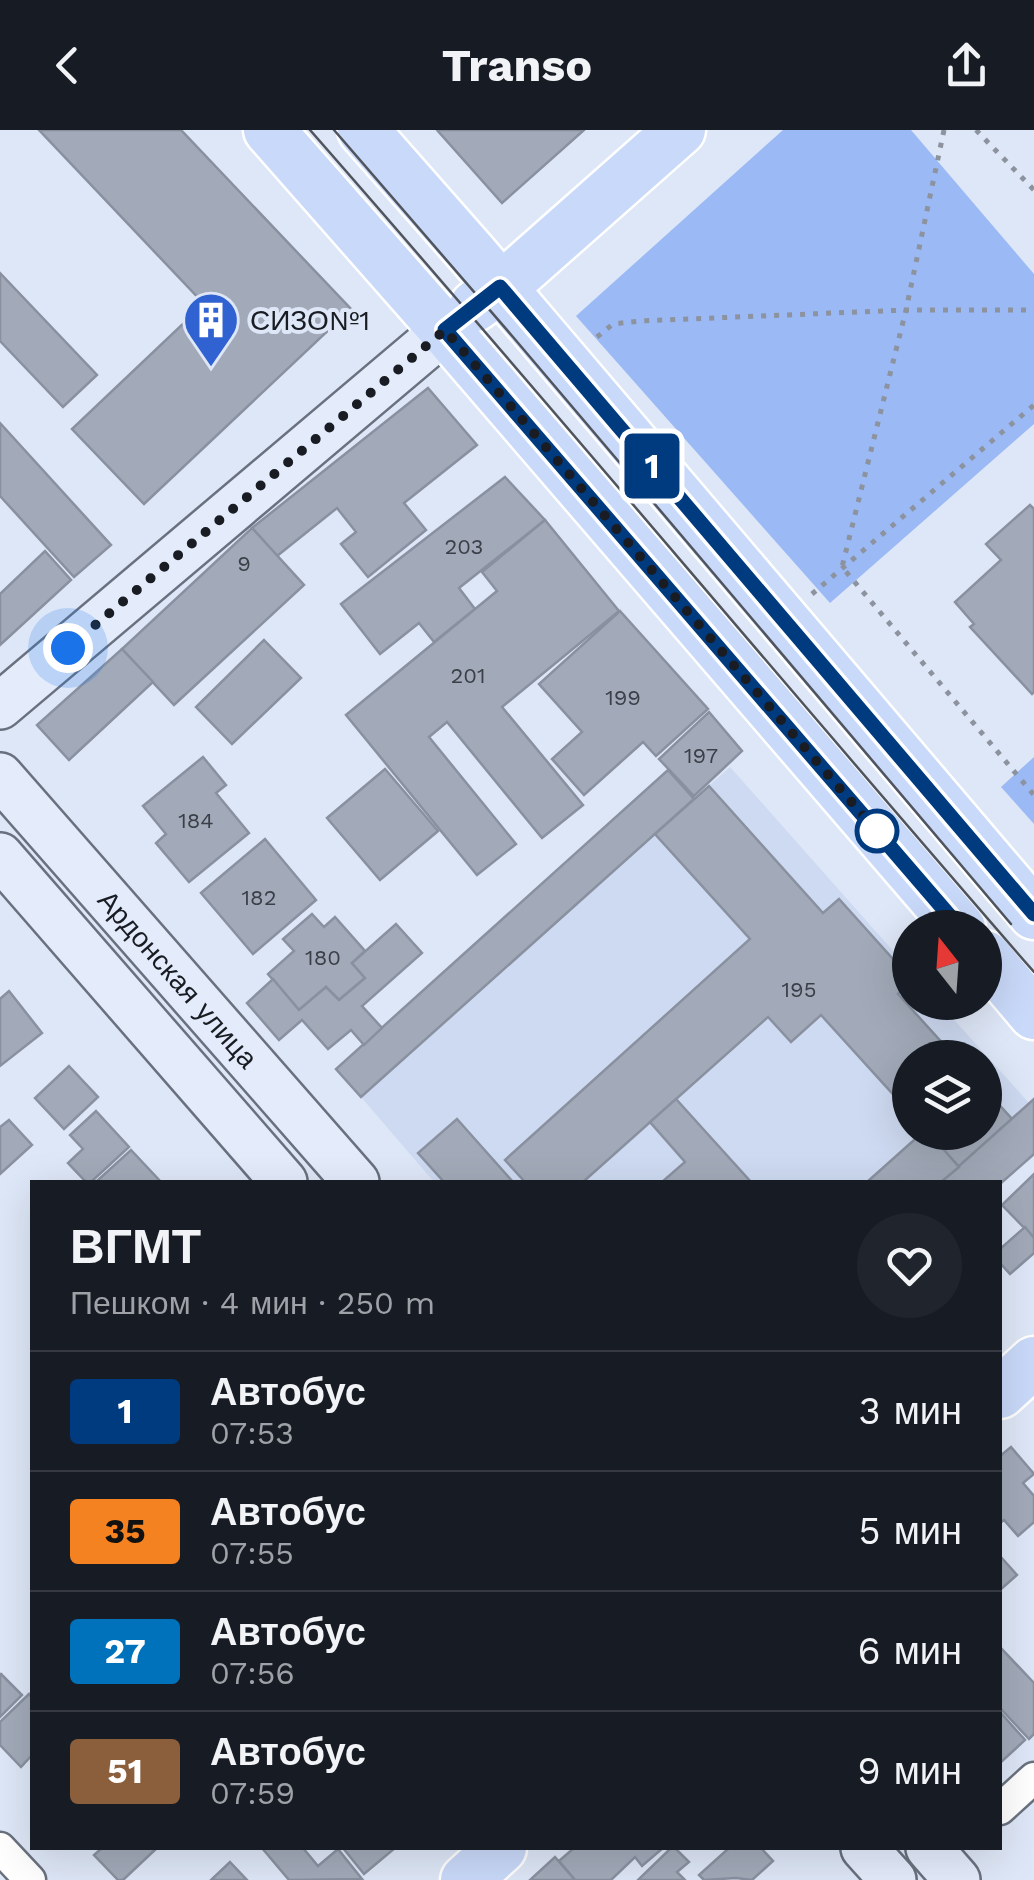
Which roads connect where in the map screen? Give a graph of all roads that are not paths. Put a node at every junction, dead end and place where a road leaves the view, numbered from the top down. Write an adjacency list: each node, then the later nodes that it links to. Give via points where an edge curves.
1 (269, 130): 5 (main road)
2 (364, 130): 4 (main road)
3 (680, 130): 4 (main road)
4 (500, 287): 5 (main road); 10 (main road)
5 (445, 330): 6 (main road); 9 (main road)
6 (0, 706)
7 (0, 776): 14 (main road, Ардонская улица)
8 (0, 856): 13 (main road, Ардонская улица)
9 (944, 910)
10 (1034, 914)
11 (1002, 976): 12 (main road)
12 (1034, 1014)
13 (282, 1180)
14 (354, 1180)
15 (1034, 1362): 16 (main road)
16 (1002, 1391)
17 (1034, 1778): 18 (street)
18 (1002, 1808)
19 (0, 1848): 22 (street)
20 (499, 1850): 23 (main road)
21 (866, 1850): 24 (main road)
22 (30, 1880)
23 (466, 1880)
24 (893, 1880)

